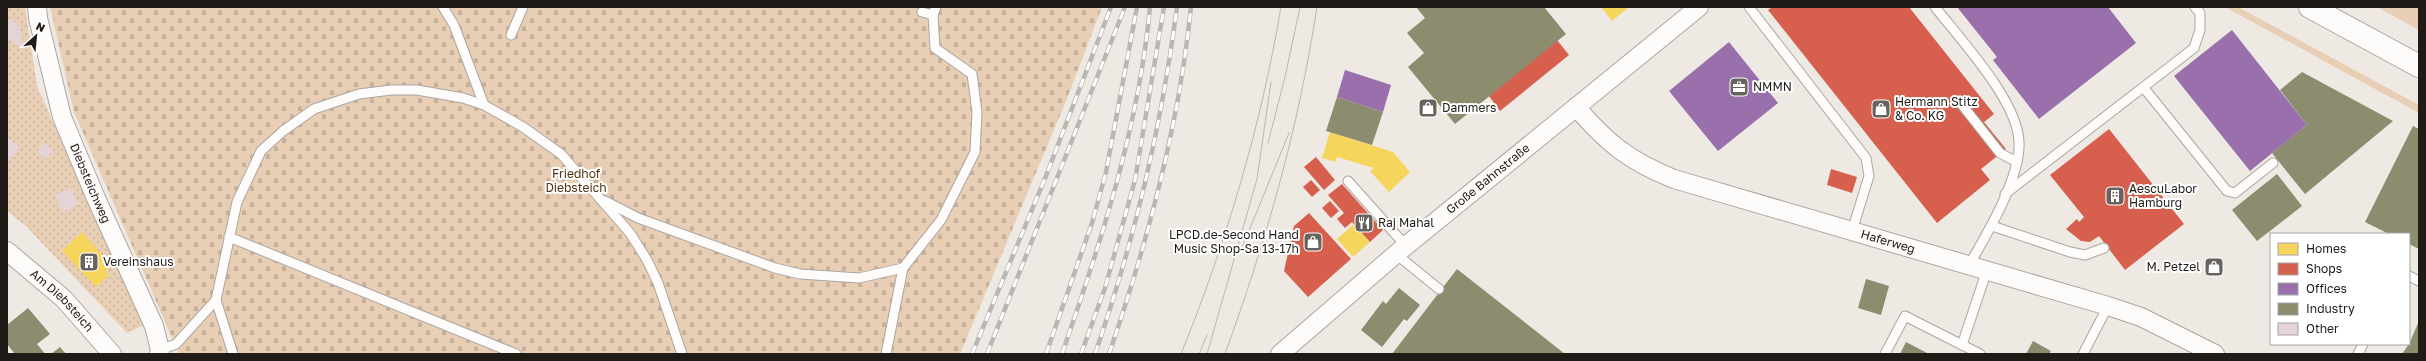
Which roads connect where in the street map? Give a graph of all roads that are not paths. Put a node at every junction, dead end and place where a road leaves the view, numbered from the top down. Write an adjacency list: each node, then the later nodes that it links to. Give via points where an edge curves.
1 (37, 7): 38 (street, Diebsteichweg, via 62,117 154,326)
2 (443, 7): 15 (lane, via 454,25)
3 (523, 7): 11 (lane)
4 (1699, 7): 16 (street, Große Bahnstraße)
5 (1749, 7): 23 (lane, via 1866,158 1869,176)
6 (1935, 7): 17 (lane, via 1984,68 2008,107 2015,122 2019,142)
7 (2195, 7): 13 (lane, via 2200,13 2200,30 2194,48)
8 (2310, 7): 12 (main road)
9 (934, 11): 10 (lane); 29 (lane, via 935,48 972,74 978,112 975,152 941,220)
10 (922, 12)
11 (512, 35)
12 (2419, 66)
13 (2144, 88): 18 (lane, via 2227,191 2235,193); 20 (lane)
14 (1959, 101): 17 (lane, via 2000,153)
15 (484, 105): 21 (lane, via 523,127 561,154); 24 (lane, via 463,98 417,90 391,90 359,94 314,109 283,131 261,151 237,202)
16 (1576, 107): 23 (street, Haferweg, via 1602,137 1634,161 1653,171); 26 (street, Große Bahnstraße)
17 (2017, 162): 20 (lane)
18 (2273, 163)
19 (1348, 181): 26 (lane)
20 (2005, 194): 22 (lane)
21 (600, 198): 29 (lane, via 638,218 775,268 800,274 859,278); 44 (lane, via 630,233 647,260 658,282)
22 (1992, 226): 25 (lane, via 2085,255); 28 (lane)
23 (1852, 231): 28 (street, Haferweg)
24 (228, 236): 34 (lane); 43 (lane)
25 (2104, 248)
26 (1401, 250): 33 (lane); 39 (street, Große Bahnstraße)
27 (7, 251): 41 (street, Am Diebsteich, via 64,299)
28 (1969, 265): 30 (street, Haferweg)
29 (903, 268): 45 (lane)
30 (1987, 270): 35 (street, Haferweg); 36 (lane)
31 (2410, 276): 32 (lane)
32 (2419, 281)
33 (1439, 289)
34 (216, 300): 38 (lane, via 176,344); 42 (lane)
35 (2108, 306): 40 (street, Haferweg, via 2141,316); 48 (lane)
36 (1962, 345): 46 (lane, via 1905,316); 47 (lane)
37 (2362, 345): 49 (lane)
38 (160, 352)
39 (1283, 353)
40 (2212, 353)
41 (112, 354)
42 (233, 354)
43 (516, 354)
44 (682, 354)
45 (886, 354)
46 (1885, 354)
47 (1980, 354)
48 (2084, 354)
49 (2358, 354)

